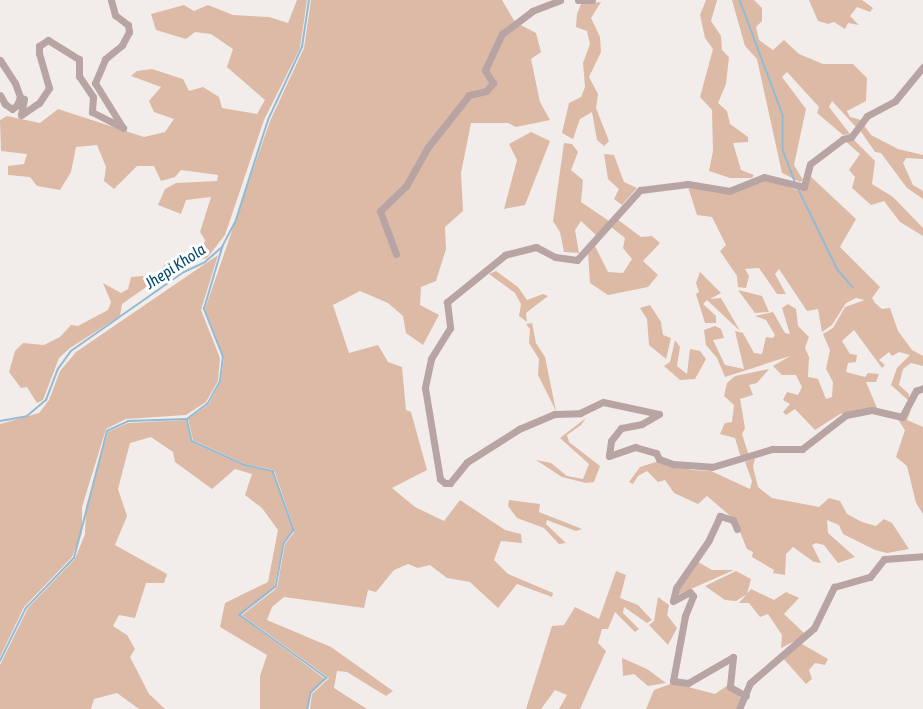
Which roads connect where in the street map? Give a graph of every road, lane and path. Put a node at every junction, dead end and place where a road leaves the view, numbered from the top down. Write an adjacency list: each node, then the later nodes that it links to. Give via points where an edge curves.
1 (111, 0): 8 (street, via 115,15 128,25 129,32 122,45 105,59 95,83 123,128 92,112 93,97 79,76 78,59 48,40 39,46 39,53 49,88 39,103 21,115 24,99)
2 (560, 0): 9 (street, via 532,11 502,34 485,70 493,83 486,91 469,95 428,147 406,186 380,211)
3 (578, 0): 4 (street)
4 (592, 0)
5 (0, 60): 8 (street)
6 (923, 67): 10 (street, via 895,101 867,116 851,137 843,138 810,164 804,187 764,177 730,190 688,184 640,190 577,260 555,257 536,247 506,255 447,302 450,328 431,359 425,388 440,460 439,474 445,483 450,483 467,462 519,429 555,414 580,413 603,402 658,414 642,424 621,428 611,441 609,456 635,447 656,453 659,459 673,464 712,467 772,449 802,448 846,415 872,410 902,417 916,391)
7 (0, 95): 8 (street, via 12,108)
8 (20, 97)
9 (396, 254)
10 (923, 388)
11 (737, 529): 13 (street, via 733,520 720,516 709,540 676,588 673,601 690,592 693,596 685,616 673,681 688,684 733,657 730,687)
12 (923, 556): 13 (street, via 884,559 870,577 834,587 814,628 750,683)
13 (746, 696): 14 (street)
14 (739, 709)

